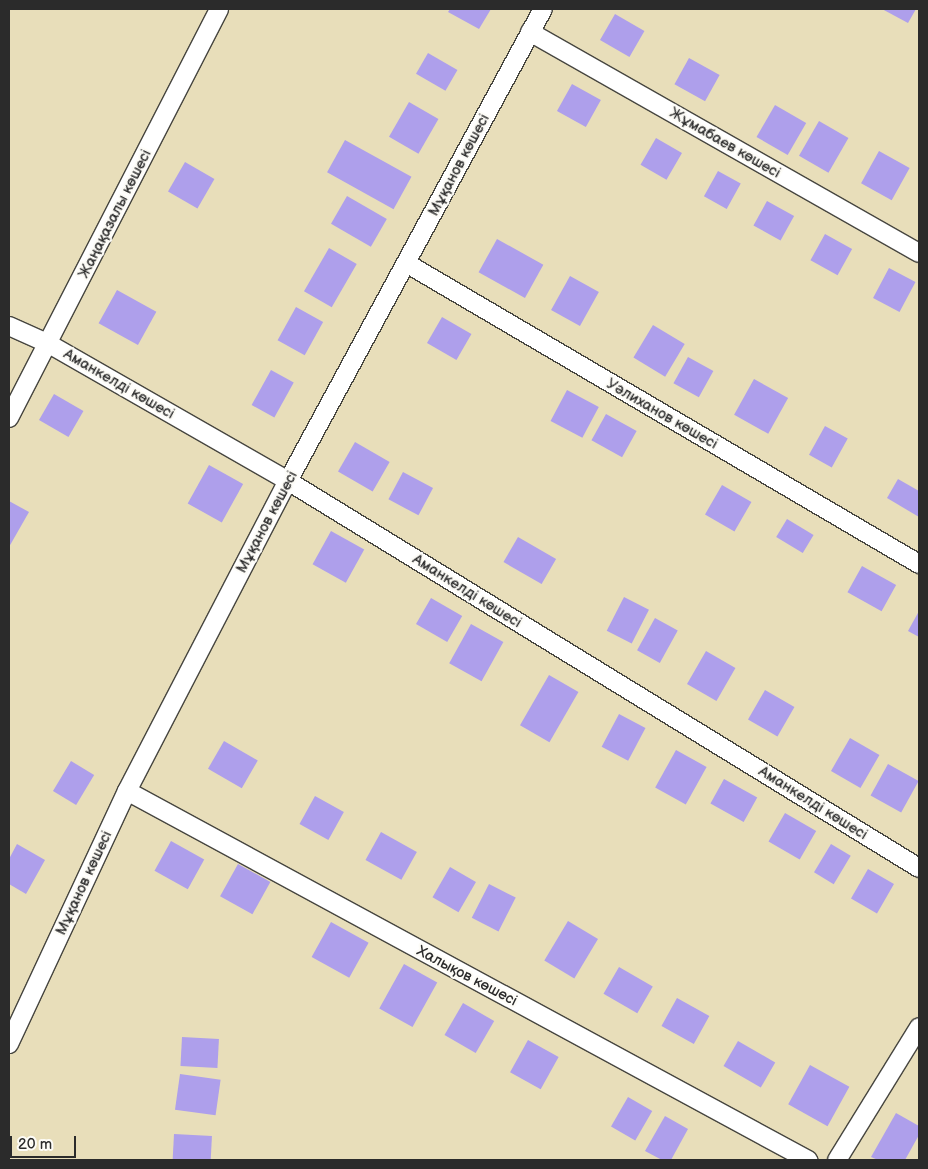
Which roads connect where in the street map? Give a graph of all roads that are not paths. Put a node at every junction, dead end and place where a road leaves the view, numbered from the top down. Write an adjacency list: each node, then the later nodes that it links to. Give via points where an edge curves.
1 (219, 9): 7 (street, Жаңақазалы көшесі)
2 (543, 9): 3 (street, Мұқанов көшесі)
3 (530, 32): 4 (street, Жұмабаев көшесі); 5 (street, Мұқанов көшесі)
4 (919, 253)
5 (406, 263): 9 (street, Мұқанов көшесі); 10 (street, Уәлиханов көшесі)
6 (9, 326): 7 (street, Аманкелді көшесі)
7 (49, 344): 8 (street, Жаңақазалы көшесі); 9 (street, Аманкелді көшесі)
8 (9, 418)
9 (288, 481): 11 (street, Мұқанов көшесі); 12 (street, Аманкелді көшесі)
10 (919, 564)
11 (127, 791): 14 (street, Мұқанов көшесі); 15 (street, Халықов көшесі)
12 (919, 868)
13 (919, 1027): 16 (street)
14 (9, 1044)
15 (808, 1160)
16 (838, 1160)

